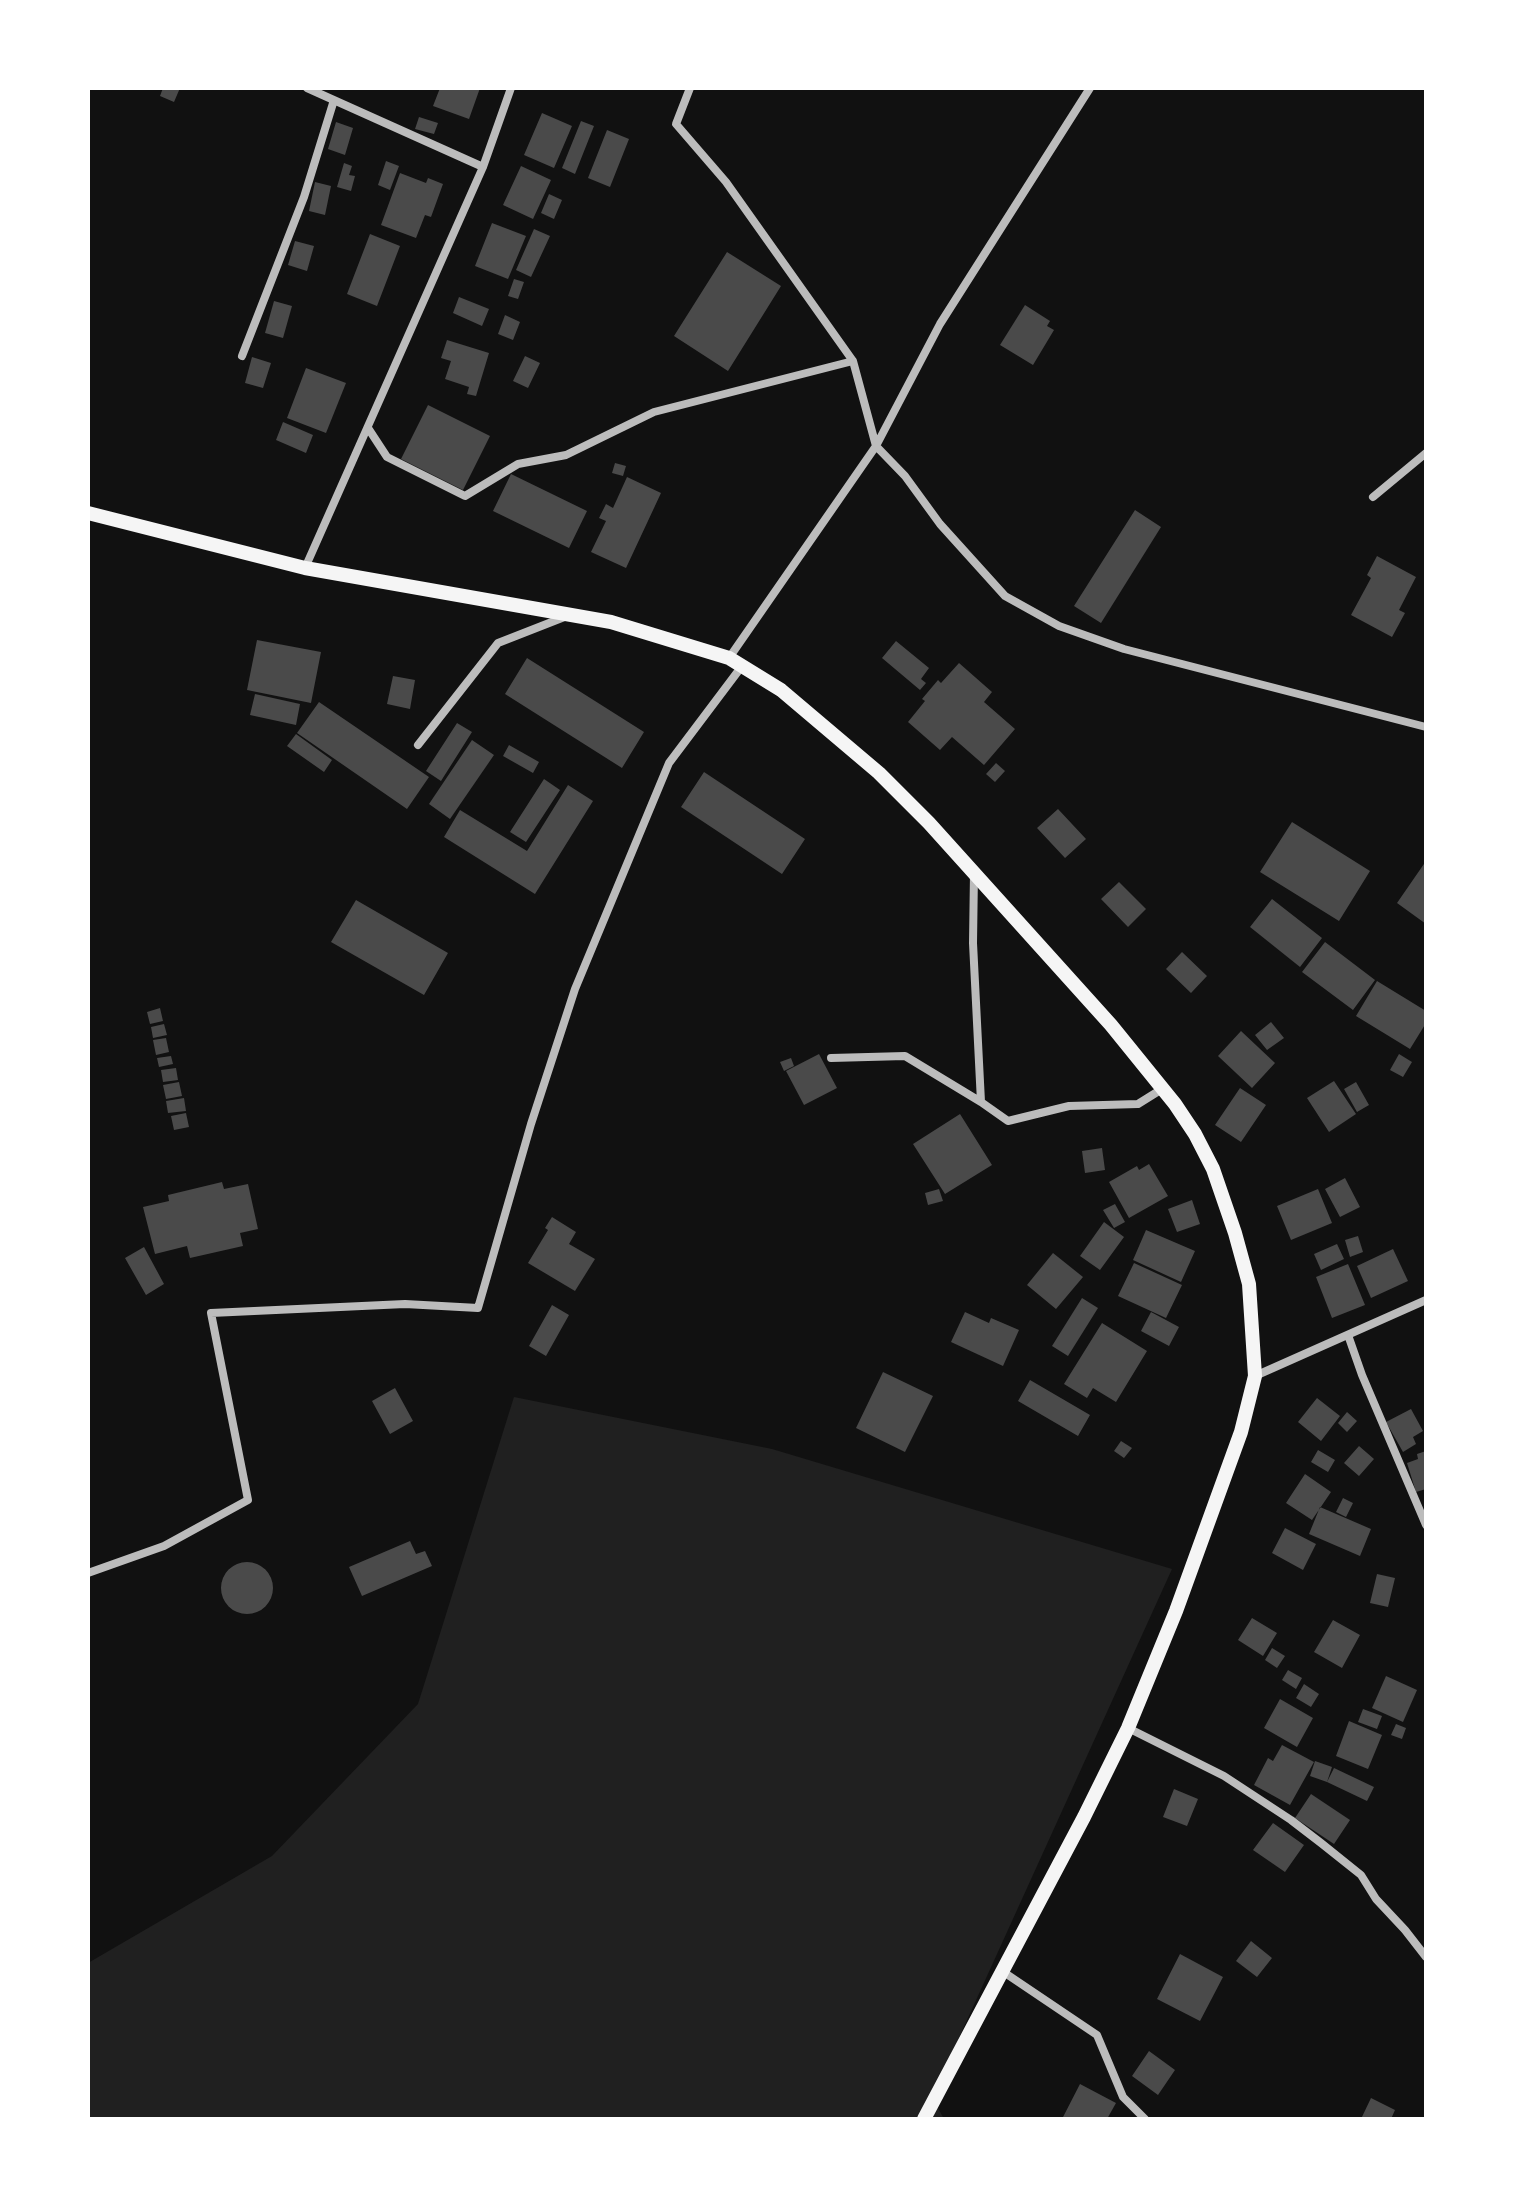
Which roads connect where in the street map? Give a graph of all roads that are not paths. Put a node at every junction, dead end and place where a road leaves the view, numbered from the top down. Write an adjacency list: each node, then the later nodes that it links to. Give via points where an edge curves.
1 (307, 88): 5 (street)
2 (511, 88): 6 (street)
3 (690, 88): 8 (street, via 676,124 726,182)
4 (1090, 88): 10 (street, via 940,324)
5 (334, 100): 6 (street); 7 (street, via 304,197)
6 (483, 167): 9 (street)
7 (242, 356)
8 (853, 361): 9 (street, via 654,412 566,455 518,464 465,496 387,457); 10 (street)
9 (368, 428): 14 (street)
10 (876, 446): 16 (street); 18 (street, via 1005,596 1059,626 1124,649)
11 (1426, 453): 12 (street)
12 (1373, 497)
13 (88, 513): 14 (main road)
14 (305, 568): 15 (main road)
15 (572, 615): 16 (main road); 19 (street, via 498,643)
16 (729, 658): 17 (main road)
17 (742, 666): 20 (main road, via 781,690 879,773); 28 (street, via 669,763 581,975 478,1308 405,1304 211,1313 248,1500 164,1546)
18 (1426, 727)
19 (418, 745)
20 (974, 873): 22 (main road); 23 (street)
21 (831, 1058): 23 (street, via 905,1056)
22 (1162, 1089): 23 (street, via 1138,1104 1069,1106 1008,1121); 26 (main road, via 1213,1169 1235,1233 1249,1284)
23 (981, 1102)
24 (1426, 1300): 25 (street)
25 (1348, 1335): 26 (street); 27 (street)
26 (1255, 1376): 29 (main road, via 1241,1432)
27 (1426, 1525)
28 (88, 1573)
29 (1128, 1728): 30 (street, via 1224,1776 1321,1843 1361,1875); 31 (main road)
30 (1426, 1957)
31 (1002, 1971): 32 (main road); 33 (street, via 1097,2035 1123,2097)
32 (924, 2119)
33 (1145, 2119)

